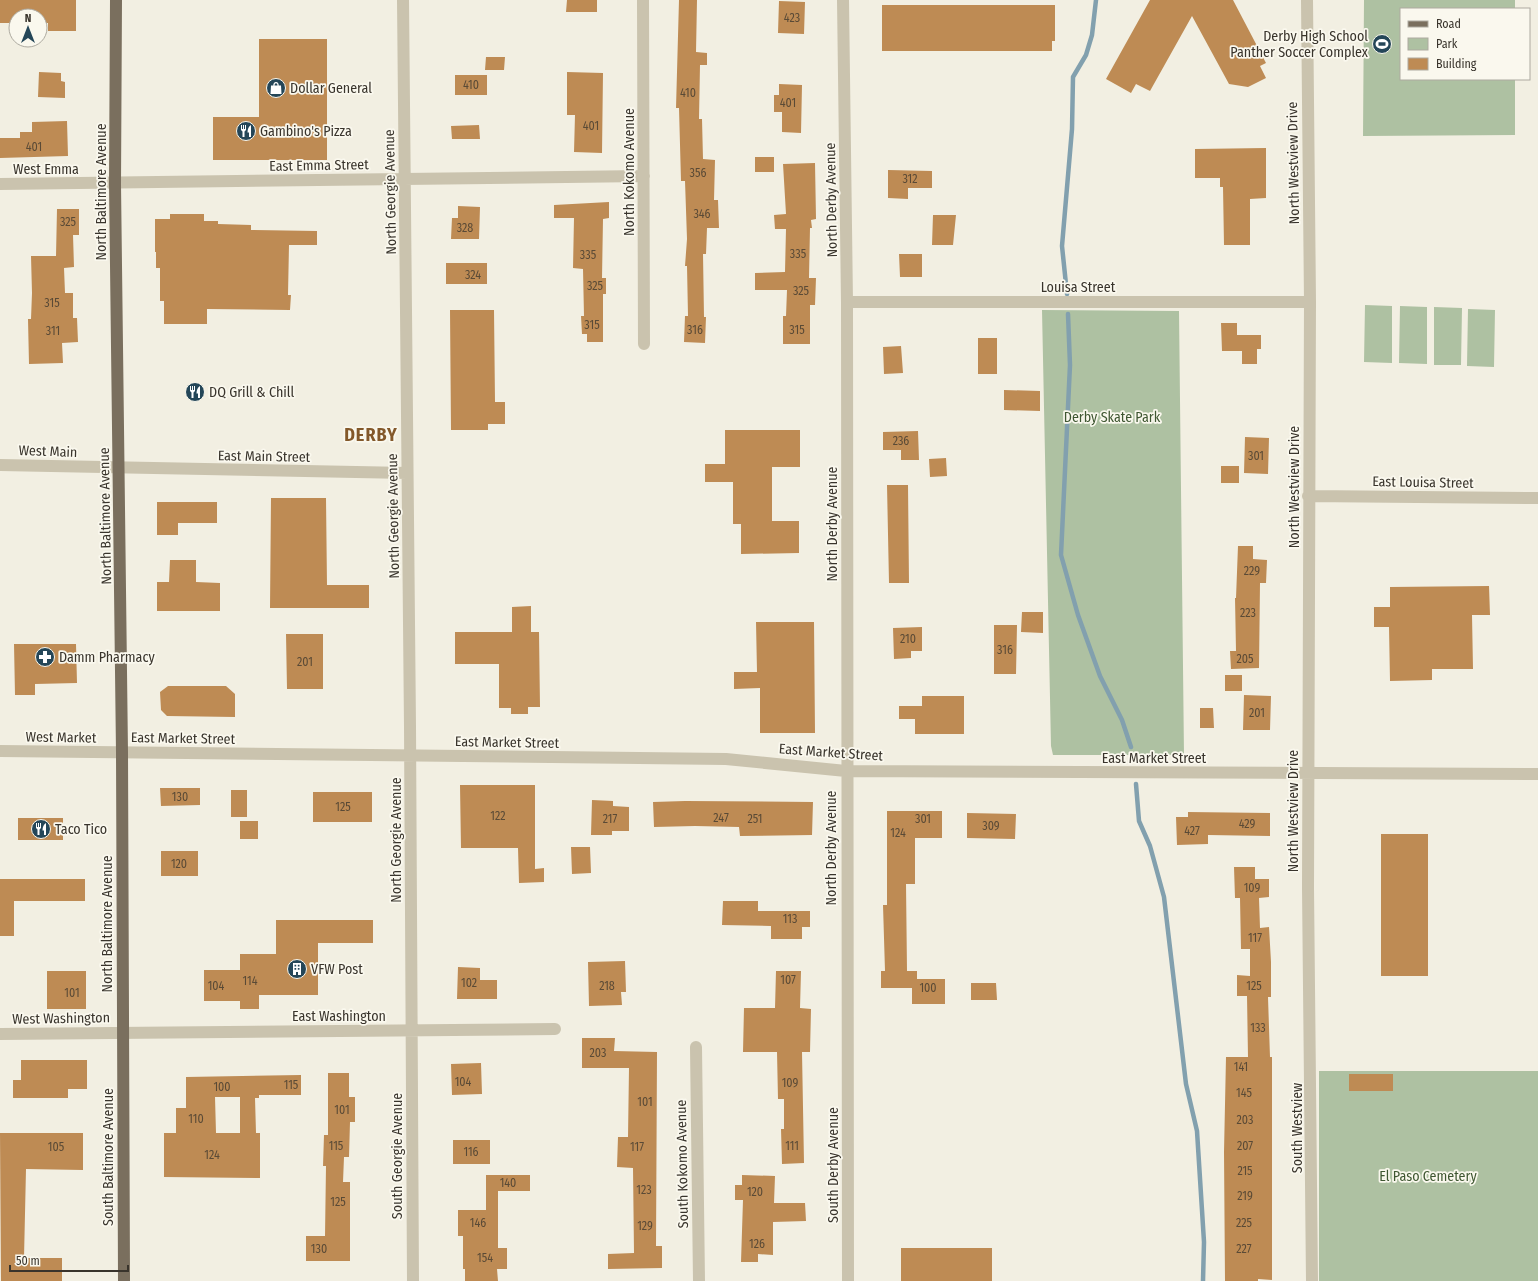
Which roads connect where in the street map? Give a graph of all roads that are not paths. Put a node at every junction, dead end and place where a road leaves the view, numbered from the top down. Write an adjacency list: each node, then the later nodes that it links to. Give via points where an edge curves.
1 (116, 0): 9 (main road, North Baltimore Avenue)
2 (403, 0): 7 (street, North Georgie Avenue)
3 (643, 0): 6 (street, North Kokomo Avenue)
4 (843, 0): 10 (street, North Derby Avenue)
5 (1306, 0): 11 (street, North Westview Drive)
6 (644, 176): 7 (street, East Emma Street); 12 (street, North Kokomo Avenue)
7 (405, 178): 9 (street, East Emma Street); 15 (street, North Georgie Avenue)
8 (0, 184): 9 (street, West Emma)
9 (115, 184): 14 (main road, North Baltimore Avenue)
10 (847, 302): 11 (street, Louisa Street); 21 (street, North Derby Avenue)
11 (1310, 302): 16 (street, North Westview Drive)
12 (644, 344)
13 (0, 465): 14 (street, West Main)
14 (120, 468): 15 (street, East Main Street); 19 (main road, North Baltimore Avenue)
15 (408, 473): 20 (street, North Georgie Avenue)
16 (1308, 496): 17 (street, East Louisa Street); 22 (street, North Westview Drive)
17 (1538, 498)
18 (0, 751): 19 (street, West Market)
19 (122, 752): 20 (street, East Market Street); 27 (main road, North Baltimore Avenue)
20 (410, 756): 21 (street, East Market Street, via 726,759); 26 (street, North Georgie Avenue)
21 (846, 771): 22 (street, East Market Street); 30 (street, North Derby Avenue)
22 (1308, 774): 23 (street, East Market Street); 24 (street, North Westview Drive)
23 (1538, 774)
24 (1309, 974): 35 (street, South Westview)
25 (555, 1029): 26 (street, East Washington)
26 (411, 1031): 27 (street, East Washington); 32 (street, South Georgie Avenue)
27 (122, 1032): 28 (street, West Washington); 31 (main road, South Baltimore Avenue)
28 (0, 1034)
29 (696, 1047): 33 (street, South Kokomo Avenue)
30 (846, 1048): 34 (street, South Derby Avenue)
31 (124, 1281)
32 (412, 1281)
33 (699, 1281)
34 (848, 1281)
35 (1312, 1281)

